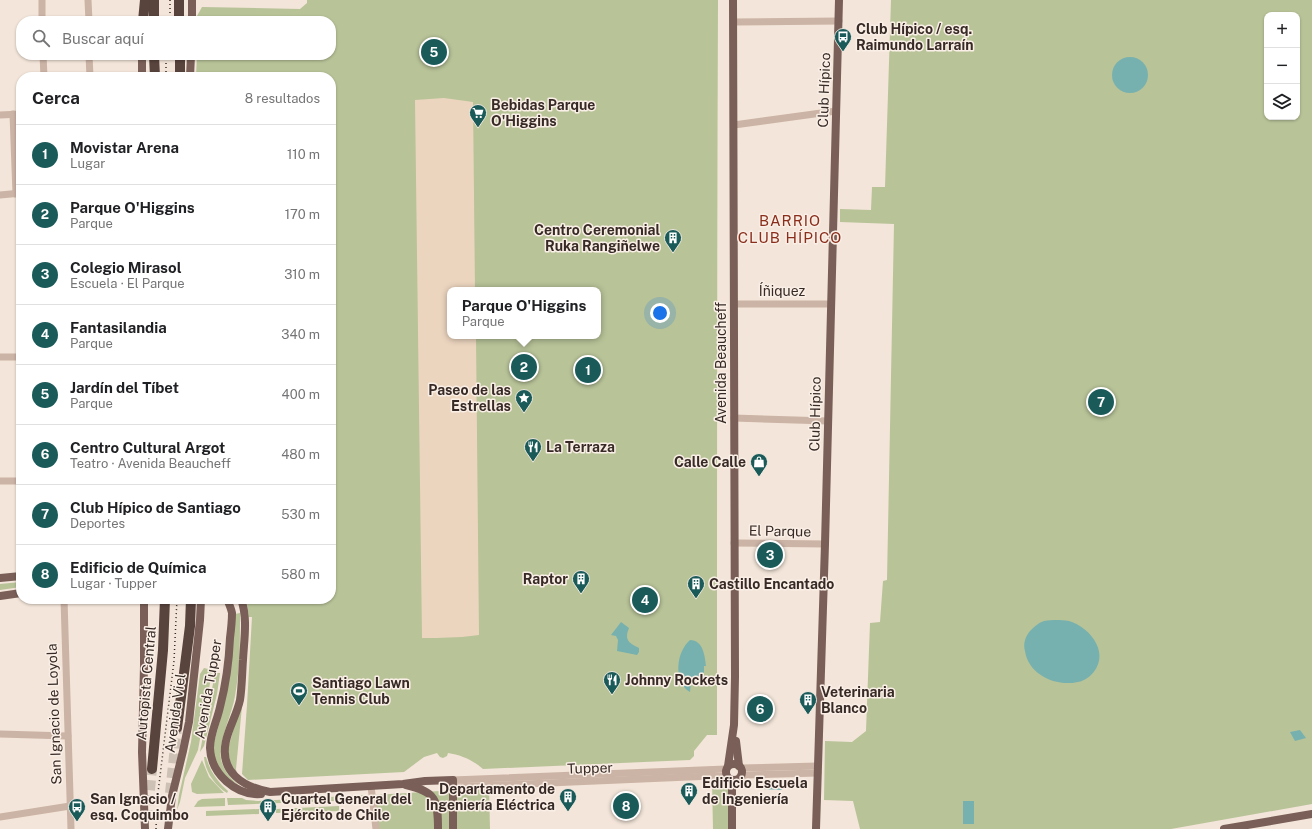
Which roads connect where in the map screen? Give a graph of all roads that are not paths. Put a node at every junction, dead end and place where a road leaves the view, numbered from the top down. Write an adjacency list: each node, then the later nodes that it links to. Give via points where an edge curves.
1 (42, 0): 9 (street)
2 (88, 0): 10 (street)
3 (143, 0): 11 (highway)
4 (154, 0): 12 (highway)
5 (180, 0): 13 (highway)
6 (192, 0): 14 (main road)
7 (733, 0): 16 (main road, Avenida Beaucheff)
8 (839, 0): 15 (main road, Club Hípico)
9 (42, 16)
10 (89, 16)
11 (143, 16)
12 (154, 16)
13 (180, 16)
14 (192, 16)
15 (839, 21): 16 (street); 29 (main road, Club Hípico)
16 (734, 22): 32 (main road, Avenida Beaucheff)
17 (44, 60): 23 (street)
18 (89, 60): 24 (street)
19 (142, 60): 25 (main road)
20 (154, 60): 26 (highway)
21 (180, 60): 27 (highway)
22 (190, 60): 28 (main road)
23 (44, 72)
24 (90, 72)
25 (142, 72)
26 (154, 72)
27 (180, 72)
28 (190, 72)
29 (836, 111): 32 (street); 37 (main road, Club Hípico)
30 (13, 114): 31 (street); 33 (street)
31 (0, 115)
32 (734, 125): 36 (main road, Avenida Beaucheff)
33 (16, 161)
34 (16, 193): 35 (street)
35 (0, 195)
36 (734, 304): 37 (street, Íñiquez); 40 (main road, Avenida Beaucheff)
37 (830, 304): 41 (main road, Club Hípico)
38 (0, 357): 39 (street)
39 (16, 357)
40 (734, 418): 41 (street); 44 (main road, Avenida Beaucheff)
41 (828, 421): 45 (main road, Club Hípico)
42 (0, 481): 43 (street)
43 (16, 481)
44 (734, 543): 45 (street, El Parque); 57 (main road, Avenida Beaucheff)
45 (825, 544): 62 (main road, Club Hípico)
46 (16, 576): 47 (main road)
47 (0, 578)
48 (16, 594): 49 (main road)
49 (0, 596)
50 (64, 604): 60 (street, San Ignacio de Loyola)
51 (144, 604): 74 (main road, Avenida Viel, via 142,752)
52 (165, 604): 61 (highway, Autopista Central, via 164,650)
53 (191, 604): 58 (highway, via 190,632)
54 (201, 604): 75 (main road, Avenida Viel, via 189,722 172,796)
55 (229, 604): 68 (main road, Avenida Tupper, via 232,615 227,669 222,701 212,737 211,756 220,775 232,786 250,793)
56 (244, 604): 68 (main road, Avenida Tupper, via 245,620 240,695 226,743 226,757 234,774 242,782)
57 (734, 725): 63 (main road, Avenida Beaucheff); 64 (main road, Avenida Beaucheff)
58 (177, 728)
59 (0, 734): 60 (street)
60 (68, 736): 69 (street, San Ignacio de Loyola)
61 (152, 769)
62 (818, 769): 63 (street, via 747,775); 80 (main road, Club Hípico)
63 (740, 770): 64 (main road, via 733,764); 64 (main road, via 737,779)
64 (729, 773): 65 (street, Tupper, via 704,776); 79 (main road, Avenida Beaucheff)
65 (453, 783): 66 (main road, Avenida Tupper, via 426,781); 78 (main road)
66 (403, 784): 67 (main road, Avenida Tupper); 77 (main road, via 422,789 432,797 437,808)
67 (371, 786): 68 (main road, Avenida Tupper); 76 (street)
68 (270, 792)
69 (70, 806): 71 (street); 73 (street, San Ignacio de Loyola)
70 (1312, 814): 72 (main road)
71 (0, 817)
72 (1229, 828)
73 (71, 829)
74 (145, 829)
75 (168, 829)
76 (376, 829)
77 (438, 829)
78 (453, 829)
79 (732, 829)
80 (816, 829)

